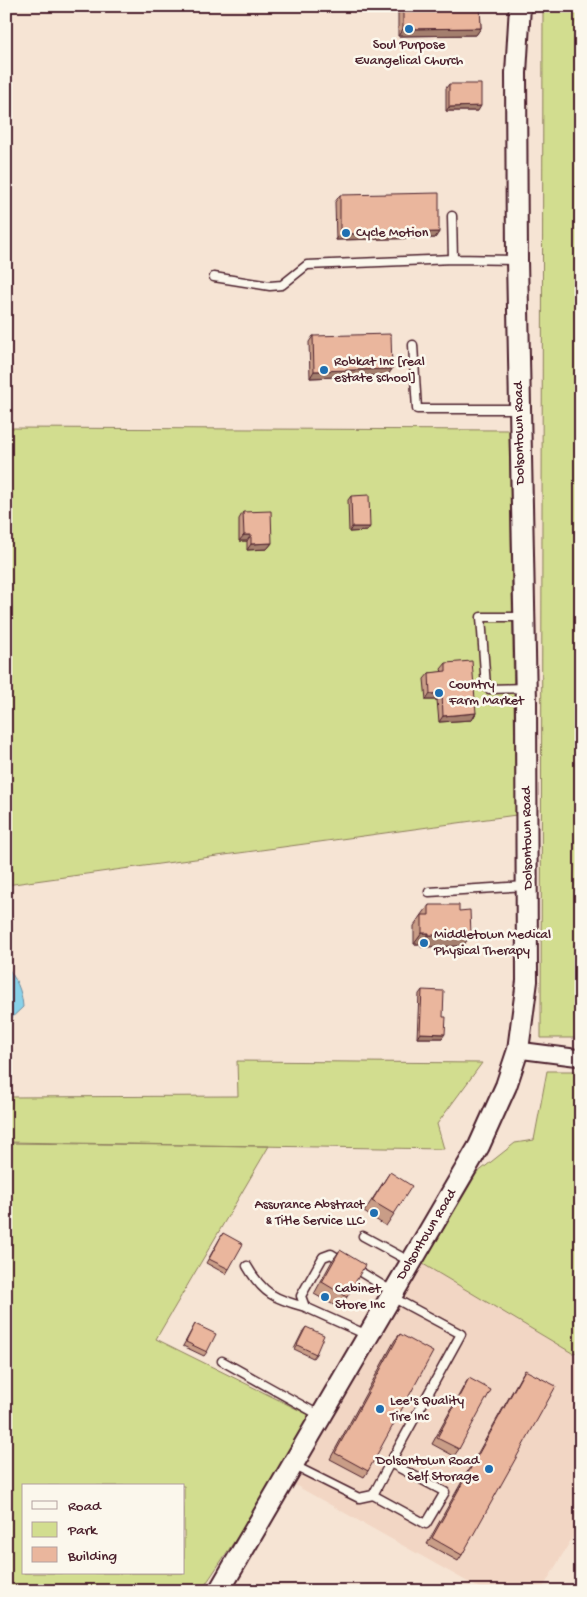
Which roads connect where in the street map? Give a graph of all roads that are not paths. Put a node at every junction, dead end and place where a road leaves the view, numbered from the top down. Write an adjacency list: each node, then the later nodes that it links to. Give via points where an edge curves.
1 (520, 6): 4 (street, Dolsontown Road, via 516,73)
2 (452, 216): 3 (lane)
3 (453, 259): 4 (lane); 5 (lane, via 307,265 282,285 270,286)
4 (517, 260): 7 (street, Dolsontown Road)
5 (214, 277)
6 (413, 345): 7 (lane, via 418,409)
7 (520, 409): 8 (street, Dolsontown Road)
8 (524, 618): 9 (street, Dolsontown Road); 9 (lane, via 481,617 486,686 489,690)
9 (526, 688): 10 (street, Dolsontown Road)
10 (528, 886): 11 (lane); 12 (street, Dolsontown Road, via 527,981)
11 (429, 892)
12 (518, 1050): 13 (street); 15 (street, Dolsontown Road, via 487,1130)
13 (581, 1058)
14 (363, 1236): 15 (lane)
15 (410, 1262): 17 (street, Dolsontown Road)
16 (247, 1266): 18 (lane, via 256,1283 278,1300)
17 (392, 1294): 18 (lane, via 331,1254 322,1257 301,1296); 19 (street, Dolsontown Road); 22 (lane, via 461,1334)
18 (305, 1307): 19 (lane)
19 (367, 1335): 21 (street, Dolsontown Road)
20 (222, 1361): 21 (lane)
21 (322, 1416): 23 (street, Dolsontown Road)
22 (390, 1463): 24 (lane); 24 (lane, via 445,1492 426,1524)
23 (293, 1465): 24 (lane, via 359,1498); 25 (street, Dolsontown Road)
24 (373, 1495)
25 (219, 1591)

